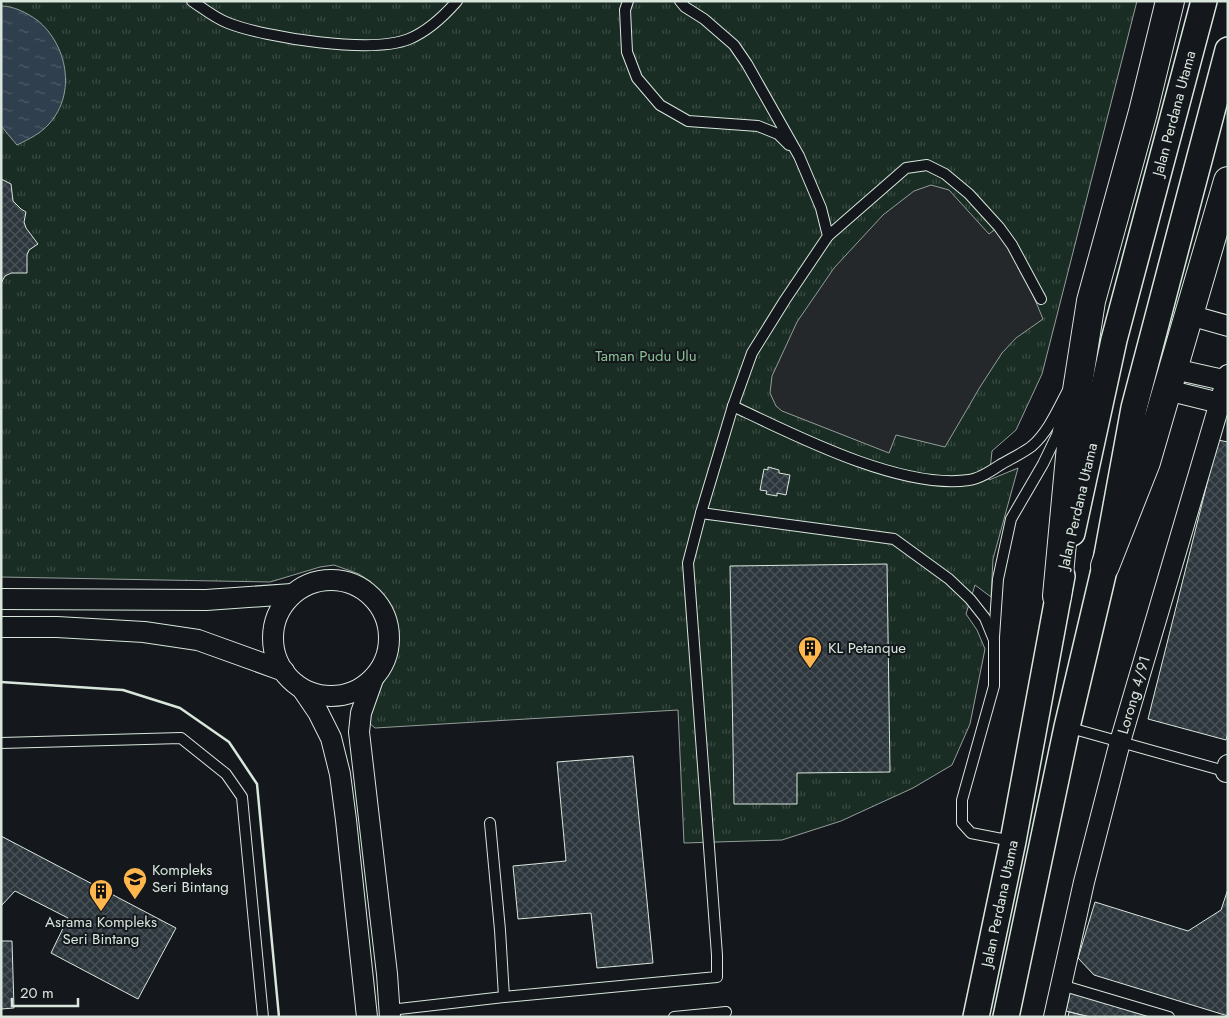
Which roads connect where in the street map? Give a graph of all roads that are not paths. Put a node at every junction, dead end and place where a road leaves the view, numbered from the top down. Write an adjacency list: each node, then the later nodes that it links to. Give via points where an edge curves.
1 (192, 1): 2 (lane, via 225,22 265,34 327,43 375,44 408,40 435,23)
2 (457, 1)
3 (628, 1): 8 (lane, via 625,10 627,52 637,78 660,105 688,121 758,126 778,134)
4 (680, 1): 8 (lane, via 734,45)
5 (1170, 1): 14 (highway, via 1091,300)
6 (1204, 1): 23 (street, Jalan Perdana Utama, via 1114,340)
7 (1228, 50): 21 (street, Jalan Perdana Utama, via 1134,408)
8 (799, 156): 10 (lane, via 821,208)
9 (1228, 181): 12 (highway)
10 (828, 236): 11 (lane, via 906,168 927,165 945,174 969,194 999,227 1012,244); 19 (lane, via 752,353)
11 (1041, 299)
12 (1189, 315): 13 (street); 15 (highway)
13 (1228, 326)
14 (1080, 369): 17 (lane); 23 (highway)
15 (1171, 379): 16 (street); 18 (street); 21 (highway, via 1146,462)
16 (1227, 379): 18 (street, Lorong 4/91)
17 (1066, 394): 19 (lane, via 1048,428 1032,446 970,480 939,481 898,474 798,437); 26 (lane, via 1057,435 1011,519 998,579)
18 (1224, 404): 31 (street, Lorong 4/91)
19 (733, 406): 20 (lane)
20 (700, 513): 26 (lane, via 894,539 949,579 970,599 985,618); 37 (lane, via 688,563 717,977)
21 (1105, 566): 30 (street, Jalan Perdana Utama)
22 (292, 594): 24 (street, via 206,600); 27 (street, via 280,609 273,626 273,644); 28 (street, via 309,584 328,579 348,582 366,591 380,605 388,624 390,643 385,663)
23 (1057, 596): 35 (street, Jalan Perdana Utama)
24 (1, 599)
25 (1, 627): 27 (street, via 134,631 198,640)
26 (994, 640): 35 (lane, via 994,686 962,800 962,823 971,832)
27 (284, 671): 29 (street)
28 (374, 679): 29 (street, via 358,690 340,696 321,696); 39 (street, via 361,713 359,732)
29 (303, 690): 41 (street, via 331,738 340,774)
30 (1067, 727): 31 (lane); 44 (street, Jalan Perdana Utama)
31 (1120, 742): 33 (lane); 36 (street, Lorong 4/91)
32 (1, 743): 40 (lane, via 181,738 226,774 242,797)
33 (1227, 770)
34 (490, 823): 37 (lane)
35 (1013, 841): 43 (street, Jalan Perdana Utama)
36 (1061, 985): 45 (street, Lorong 4/91); 46 (lane)
37 (504, 997): 39 (lane)
38 (726, 1012): 42 (lane)
39 (390, 1013)
40 (263, 1017)
41 (367, 1017)
42 (674, 1017)
43 (976, 1017)
44 (1006, 1017)
45 (1054, 1017)
46 (1169, 1017)

